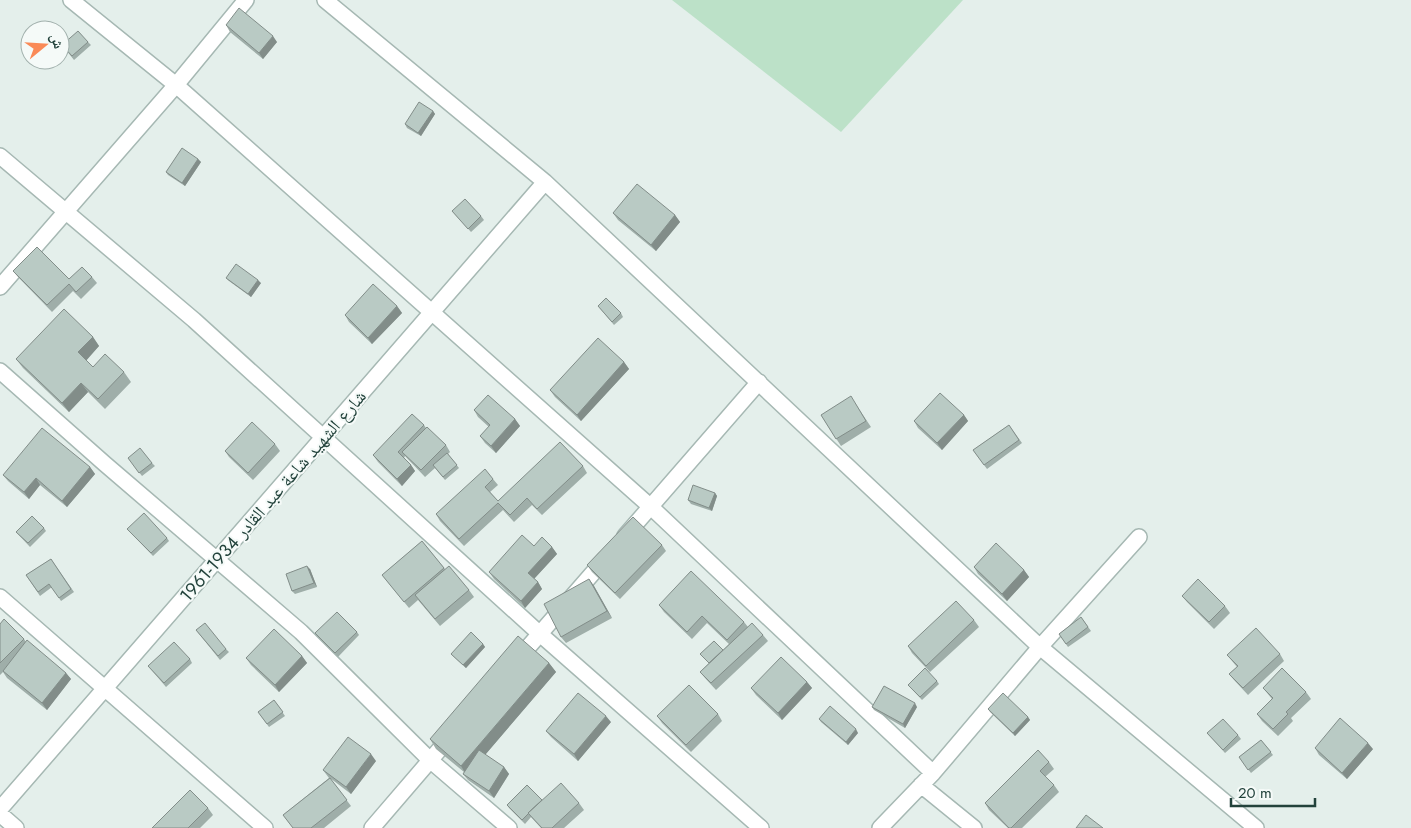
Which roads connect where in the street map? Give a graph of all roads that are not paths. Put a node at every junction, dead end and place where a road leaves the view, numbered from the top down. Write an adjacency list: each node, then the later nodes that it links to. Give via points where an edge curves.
1 (72, 0): 4 (street)
2 (246, 0): 4 (street)
3 (325, 0): 6 (street)
4 (176, 85): 7 (street); 9 (street)
5 (0, 156): 7 (street)
6 (545, 182): 9 (street, شارع الشهيد شاعة عبد القادر 1934-1961); 11 (street)
7 (66, 211): 8 (street); 12 (street, via 194,320)
8 (0, 287)
9 (432, 312): 12 (street, شارع الشهيد شاعة عبد القادر 1934-1961); 13 (street)
10 (0, 371): 15 (street)
11 (759, 382): 13 (street); 18 (street)
12 (323, 437): 15 (street, شارع الشهيد شاعة عبد القادر 1934-1961); 17 (street)
13 (651, 506): 17 (street); 23 (street)
14 (1139, 537): 18 (street)
15 (217, 560): 20 (street, شارع الشهيد شاعة عبد القادر 1934-1961); 22 (street, via 301,632)
16 (0, 597): 20 (street)
17 (540, 634): 19 (street); 31 (street)
18 (1040, 647): 23 (street); 34 (street)
19 (508, 671)
20 (105, 689): 25 (street, شارع الشهيد شاعة عبد القادر 1934-1961); 28 (street)
21 (463, 723): 22 (street)
22 (430, 761): 29 (street); 30 (street)
23 (933, 773): 24 (street)
24 (921, 786): 32 (street); 33 (street)
25 (0, 810)
26 (0, 814): 27 (street)
27 (16, 828)
28 (264, 828)
29 (372, 828)
30 (509, 828)
31 (761, 828)
32 (880, 828)
33 (974, 828)
34 (1256, 828)

